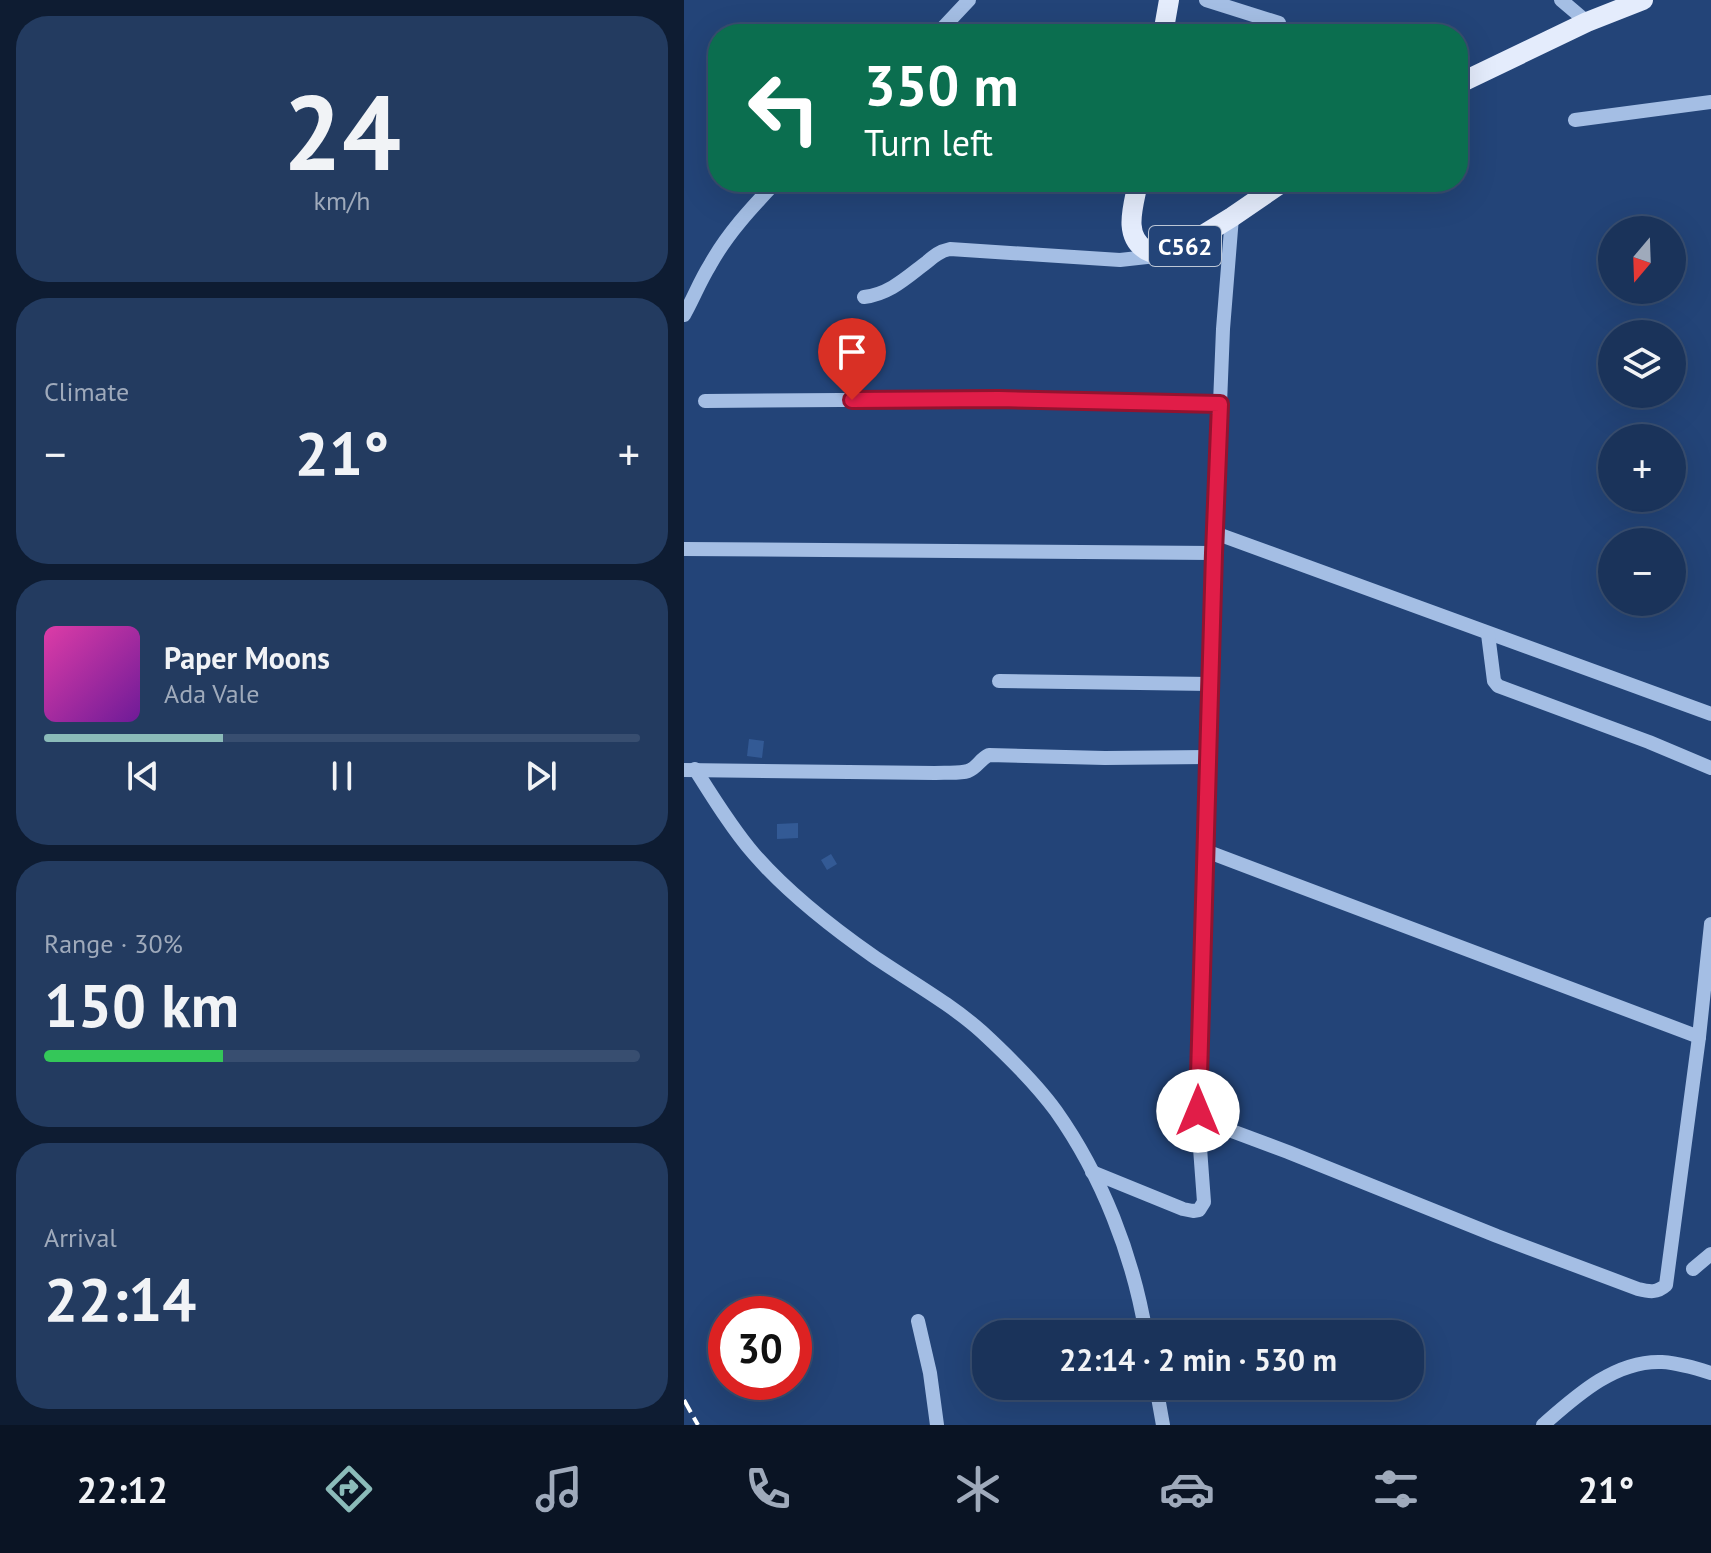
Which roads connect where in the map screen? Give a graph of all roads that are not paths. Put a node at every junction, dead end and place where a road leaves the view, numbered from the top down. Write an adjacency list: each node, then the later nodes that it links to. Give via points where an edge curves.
1 (969, 0): 8 (street)
2 (1169, 0): 9 (main road)
3 (1206, 0): 7 (street)
4 (1561, 0): 6 (street)
5 (1643, 0): 6 (main road)
6 (1587, 22): 10 (main road)
7 (1279, 23)
8 (946, 24)
9 (1165, 24)
10 (1468, 79)
11 (1711, 102): 12 (street)
12 (1575, 120)
13 (767, 192): 19 (street, via 722,245)
14 (1136, 192): 17 (main road, C562, via 1132,234 1142,247)
15 (1268, 192): 16 (main road, C562)
16 (1232, 217): 17 (main road, C562); 21 (street)
17 (1161, 256): 18 (street, via 1120,260 950,249 890,290)
18 (864, 297)
19 (684, 315)
20 (705, 401): 21 (street)
21 (1220, 404): 22 (street)
22 (1215, 533): 24 (street); 25 (street)
23 (684, 549): 24 (street)
24 (1214, 553): 27 (street)
25 (1488, 634): 28 (street); 31 (street, via 1498,686)
26 (999, 681): 27 (street)
27 (1210, 684): 30 (street)
28 (1711, 714)
29 (684, 757): 32 (street)
30 (1207, 757): 32 (street, via 989,755 968,771 935,773); 33 (street)
31 (1711, 768)
32 (688, 770): 37 (street, via 791,893 979,1029 1014,1063 1057,1113)
33 (1206, 851): 35 (street); 36 (street)
34 (1711, 926): 35 (street)
35 (1699, 1037): 36 (street, via 1666,1285 1651,1292)
36 (1198, 1121): 37 (street, via 1204,1202 1199,1210 1183,1209)
37 (1092, 1172): 40 (street, via 1116,1226)
38 (1711, 1254): 39 (street)
39 (1693, 1269)
40 (1143, 1320)
41 (918, 1321): 44 (street)
42 (1711, 1373): 46 (street, via 1659,1362 1632,1366 1600,1379)
43 (1159, 1400): 45 (street)
44 (937, 1425)
45 (1163, 1425)
46 (1543, 1425)

